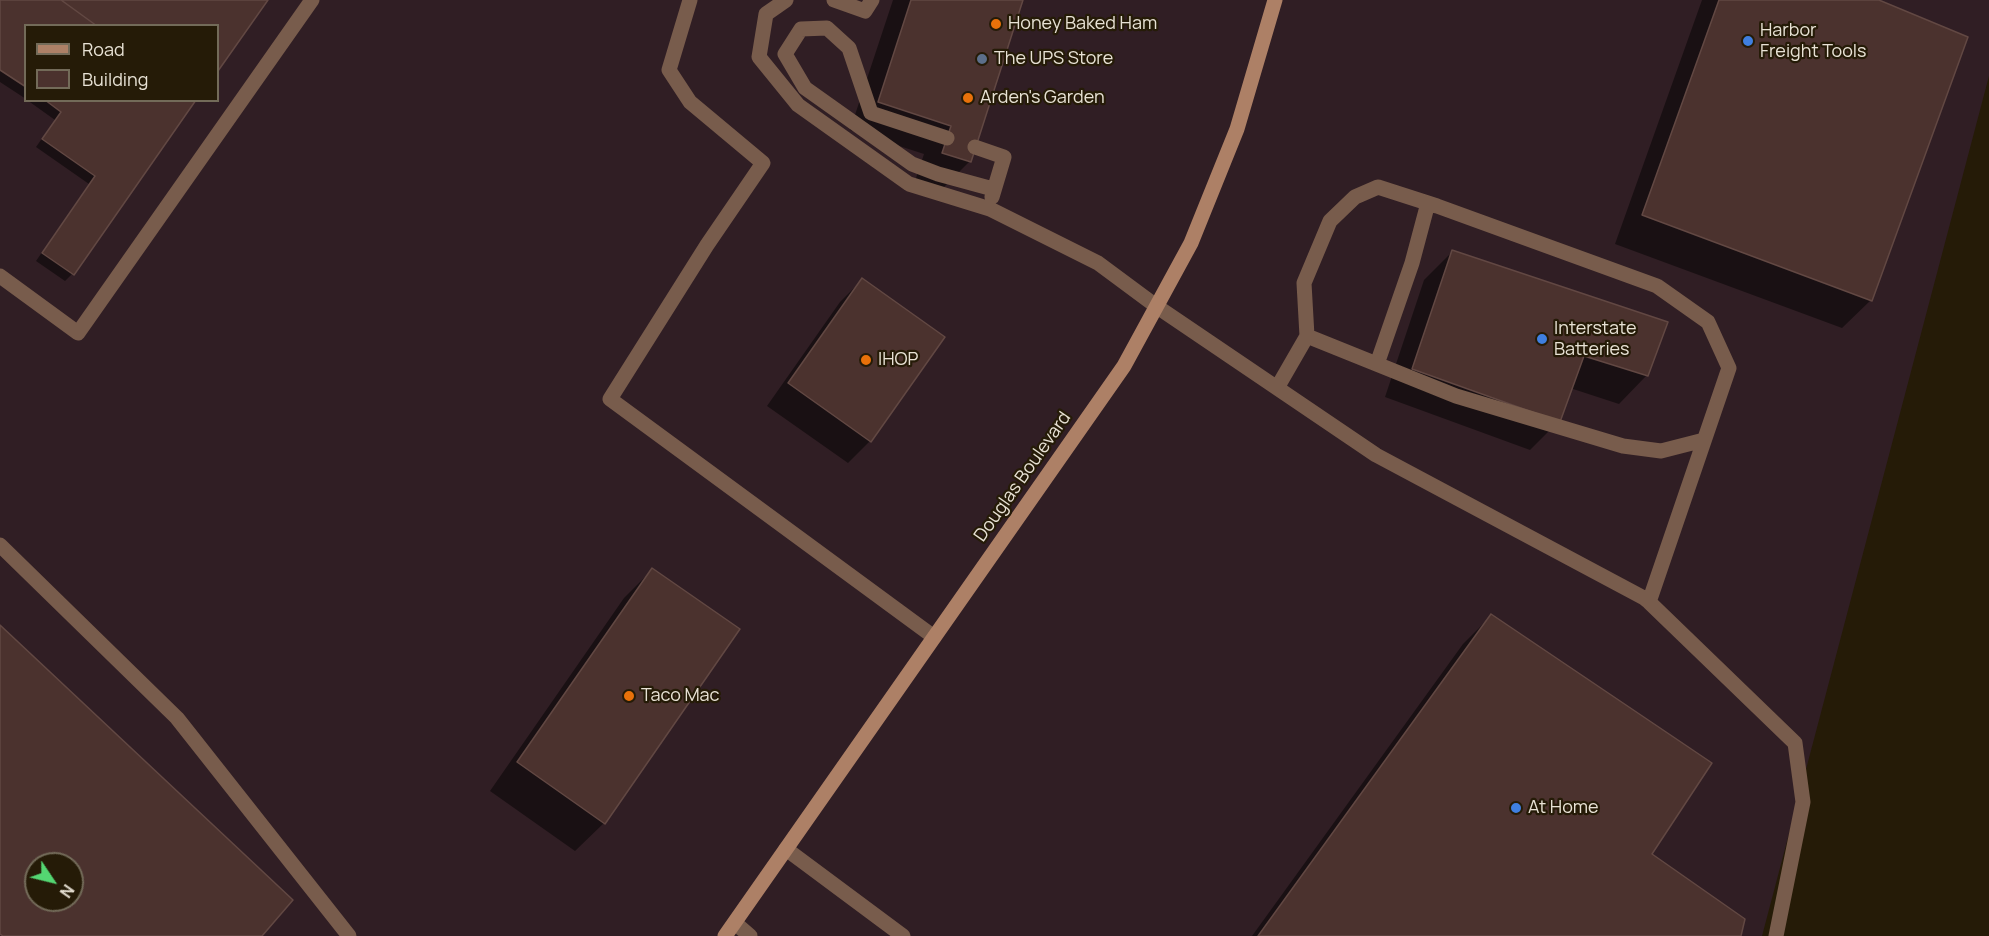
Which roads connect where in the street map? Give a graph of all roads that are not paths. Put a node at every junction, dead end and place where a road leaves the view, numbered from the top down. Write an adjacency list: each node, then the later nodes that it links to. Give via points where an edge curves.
1 (312, 0): 12 (lane, via 78,333)
2 (690, 0): 20 (lane, via 669,70 690,102 763,163 610,399)
3 (786, 0): 11 (lane, via 766,14 759,57 798,105 909,184)
4 (834, 0): 5 (lane, via 865,11)
5 (872, 0)
6 (1275, 0): 13 (main road, Douglas Boulevard, via 1237,129 1191,243)
7 (947, 138): 9 (lane, via 871,113 849,48 827,28 801,29 785,54 805,88 912,164)
8 (975, 147): 9 (lane, via 1004,157)
9 (993, 189): 11 (lane)
10 (1428, 203): 14 (lane, via 1378,187 1355,197 1330,220 1304,284); 15 (lane); 17 (lane, via 1657,286 1708,322 1729,368)
11 (990, 209): 13 (lane, via 1098,263)
12 (0, 276)
13 (1156, 306): 16 (lane); 20 (main road, Douglas Boulevard, via 1124,366)
14 (1307, 336): 15 (lane); 16 (lane)
15 (1377, 364): 17 (lane, via 1456,396 1623,446 1661,451)
16 (1276, 388): 19 (lane, via 1376,455)
17 (1704, 440): 19 (lane)
18 (0, 545): 23 (lane, via 177,718)
19 (1649, 602): 27 (lane, via 1795,743 1803,802)
20 (934, 637): 21 (main road, Douglas Boulevard)
21 (786, 849): 22 (main road, Douglas Boulevard); 26 (lane)
22 (735, 923): 24 (main road, Douglas Boulevard); 25 (lane)
23 (349, 936)
24 (726, 936)
25 (750, 936)
26 (903, 936)
27 (1776, 936)

